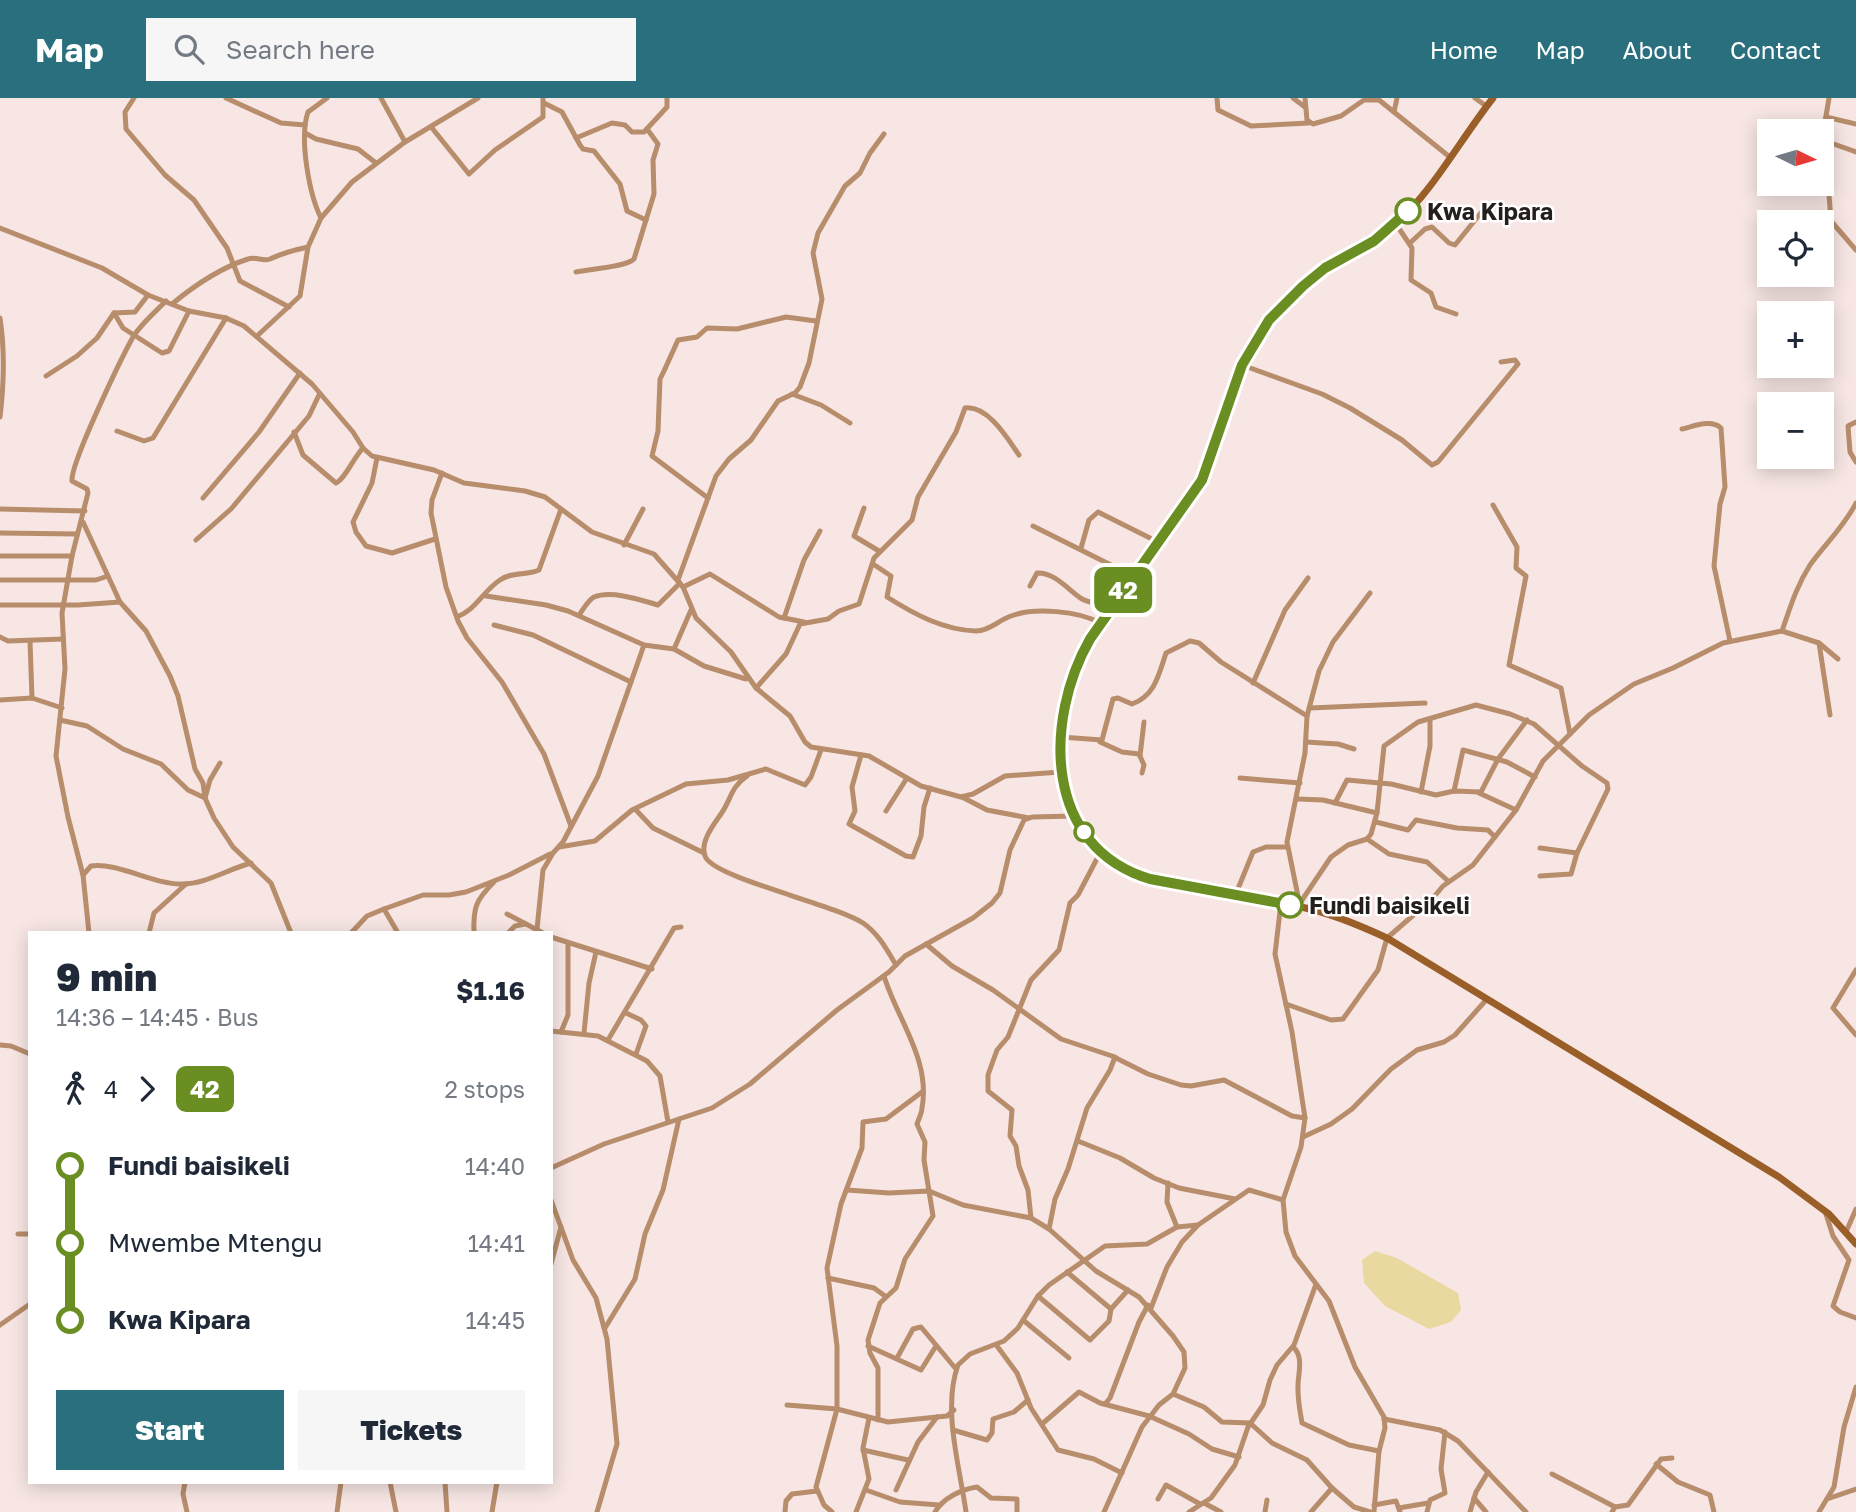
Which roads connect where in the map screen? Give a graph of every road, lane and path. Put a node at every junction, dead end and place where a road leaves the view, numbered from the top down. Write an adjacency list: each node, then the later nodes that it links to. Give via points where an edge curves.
1 (134, 98): 45 (street, via 124,117 126,129 165,176 194,200)
2 (226, 98): 25 (street, via 281,123)
3 (327, 98): 25 (street, via 308,112)
4 (381, 98): 31 (street)
5 (459, 98): 18 (street)
6 (478, 98): 16 (street)
7 (667, 98): 27 (street, via 667,107)
8 (1217, 98): 23 (street, via 1218,110 1251,126)
9 (1293, 98): 20 (street)
10 (1304, 98): 20 (street)
11 (1397, 98): 21 (street)
12 (1475, 98): 19 (street)
13 (1493, 98): 19 (main road)
14 (1829, 98): 22 (street)
15 (1378, 99): 21 (street); 23 (street, via 1364,100 1337,117)
16 (470, 100): 18 (street)
17 (544, 100): 26 (street, via 543,117 469,174); 30 (street, via 562,112)
18 (464, 105): 26 (street)
19 (1486, 106): 34 (main road)
20 (1305, 107): 23 (street)
21 (1394, 113): 34 (street)
22 (1826, 117): 24 (street)
23 (1310, 123)
24 (1856, 124)
25 (305, 125): 28 (street)
26 (432, 128): 31 (street)
27 (647, 129): 30 (street, via 632,132 625,125 612,123); 39 (street, via 658,144 653,160 654,194)
28 (305, 133): 35 (street, via 358,149); 38 (street, via 313,197)
29 (884, 134): 55 (street, via 860,173 845,186 818,233 813,253 822,299)
30 (576, 138): 39 (street, via 583,149 594,151 620,184 627,211)
31 (405, 142): 35 (street)
32 (1834, 144): 33 (street)
33 (1856, 152)
34 (1451, 158): 40 (main road)
35 (376, 163): 38 (street, via 352,182)
36 (1829, 196): 44 (street, via 1831,221)
37 (1484, 209): 42 (street, via 1455,245 1432,227)
38 (321, 218): 43 (street)
39 (646, 220): 46 (street, via 630,263)
40 (1395, 224): 42 (street); 61 (main road, via 1303,286 1269,320)
41 (0, 228): 47 (street, via 102,268)
42 (1410, 243): 52 (street, via 1411,281 1431,293 1436,307)
43 (308, 247): 45 (street); 49 (street, via 301,292)
44 (1856, 250)
45 (234, 264): 48 (street); 49 (street, via 243,284)
46 (576, 272)
47 (148, 295): 48 (street); 51 (street, via 135,312)
48 (169, 302): 50 (street); 56 (street)
49 (289, 307): 57 (street)
50 (189, 311): 54 (street); 56 (street, via 166,353)
51 (114, 313): 56 (street); 63 (street, via 97,338)
52 (1456, 314)
53 (0, 318): 58 (street)
54 (226, 318): 57 (street); 71 (street, via 153,438 144,441)
55 (816, 320): 65 (street, via 806,372); 79 (street, via 786,317 737,329 707,328 699,336 675,344 660,379 652,456)
56 (134, 336): 86 (street, via 71,474 72,481 87,489)
57 (257, 336): 62 (street)
58 (2, 340): 60 (street)
59 (1502, 362): 61 (street, via 1515,360 1518,364 1432,465 1350,408)
60 (2, 364): 64 (street)
61 (1242, 365): 94 (main road, via 1204,475)
62 (300, 373): 66 (street); 78 (street)
63 (46, 376)
64 (2, 387): 67 (street)
65 (792, 394): 69 (street); 79 (street, via 778,401 751,440 719,471)
66 (319, 396): 72 (street, via 314,410); 73 (street)
67 (0, 417)
68 (1856, 422): 76 (street, via 1848,426 1850,452)
69 (850, 423)
70 (1682, 429): 125 (street, via 1707,423 1721,428 1724,487 1713,551)
71 (117, 431)
72 (294, 432): 73 (street, via 303,455 336,483); 93 (street, via 231,509)
73 (363, 448): 75 (street)
74 (1019, 455): 97 (street, via 988,417 965,408 957,432 918,497 912,520)
75 (377, 458): 77 (street); 92 (street, via 372,483 353,522 360,538 366,546 392,553)
76 (1856, 462)
77 (442, 473): 84 (street, via 483,487 545,497); 92 (street, via 430,508)
78 (204, 498)
79 (708, 498): 106 (street)
80 (1856, 503): 121 (street, via 1795,591)
81 (1493, 505): 145 (street, via 1517,547 1516,568 1526,576 1509,665 1561,688)
82 (864, 508): 97 (street, via 854,536)
83 (0, 509): 86 (street)
84 (561, 509): 95 (street, via 592,532); 109 (street, via 538,570 510,574)
85 (643, 509): 95 (street)
86 (85, 511): 87 (street)
87 (82, 519): 91 (street); 101 (street)
88 (1033, 526): 96 (street)
89 (820, 531): 117 (street)
90 (0, 533): 91 (street)
91 (78, 534): 99 (street)
92 (435, 539): 116 (street)
93 (196, 540)
94 (1158, 542): 96 (street, via 1098,512 1089,520); 102 (main road)
95 (624, 545): 106 (street, via 654,554)
96 (1081, 548): 102 (street)
97 (879, 551): 100 (street)
98 (0, 556): 99 (street)
99 (72, 556): 105 (street)
100 (873, 564): 118 (street, via 856,606 824,621); 119 (street, via 891,576 887,597 942,625 978,631 1013,615 1037,612 1073,613)
101 (108, 576): 105 (street); 110 (street)
102 (1133, 576): 113 (main road)
103 (1308, 578): 132 (street, via 1285,610)
104 (0, 580): 105 (street)
105 (67, 580): 112 (street)
106 (680, 583): 114 (street); 115 (street, via 660,604 597,597); 117 (street, via 713,575)
107 (1030, 586): 113 (street, via 1037,573 1043,573 1083,600)
108 (1370, 593): 138 (street, via 1333,642 1319,671)
109 (486, 596): 115 (street); 116 (street)
110 (120, 601): 112 (street); 169 (street, via 146,631 170,676)
111 (0, 605): 112 (street)
112 (63, 605): 123 (street)
113 (1112, 605): 119 (main road)
114 (691, 610): 128 (street); 130 (street, via 731,652)
115 (579, 615): 127 (street)
116 (457, 617): 179 (street, via 541,747)
117 (784, 618): 118 (street)
118 (804, 622): 133 (street, via 781,661)
119 (1100, 623): 146 (main road, via 1071,677)
120 (494, 625): 131 (street, via 533,635)
121 (1782, 631): 125 (street); 126 (street)
122 (0, 637): 124 (street)
123 (63, 639): 124 (street); 137 (street)
124 (30, 641): 134 (street)
125 (1730, 641): 145 (street, via 1624,689)
126 (1819, 643): 129 (street); 139 (street)
127 (644, 645): 128 (street); 131 (street)
128 (674, 649): 130 (street, via 704,666)
129 (1838, 659)
130 (749, 680): 133 (street)
131 (631, 682): 179 (street, via 597,776)
132 (1253, 683): 140 (street); 147 (street, via 1199,643 1185,643 1166,653 1149,694 1133,704 1114,698)
133 (756, 688): 151 (street, via 790,716 805,742)
134 (32, 698): 135 (street); 137 (street)
135 (0, 700)
136 (1424, 704): 138 (street)
137 (62, 708): 142 (street)
138 (1310, 708): 140 (street)
139 (1830, 715)
140 (1307, 716): 148 (street)
141 (1430, 719): 143 (street, via 1474,705); 163 (street, via 1418,722 1382,748); 166 (street)
142 (60, 720): 169 (street, via 87,726 165,766 188,790); 190 (street, via 56,760)
143 (1527, 720): 149 (street); 154 (street)
144 (1144, 722): 153 (street)
145 (1570, 734): 149 (street)
146 (1061, 737): 147 (street); 156 (main road)
147 (1100, 742): 153 (street)
148 (1306, 742): 150 (street); 162 (street)
149 (1559, 747): 159 (street); 188 (street, via 1608,786)
150 (1354, 749)
151 (821, 750): 152 (street); 158 (street, via 805,785 768,770)
152 (861, 755): 160 (street); 164 (street, via 852,784 855,808 849,824 906,856 914,856 919,844)
153 (1140, 756): 157 (street)
154 (1498, 759): 159 (street); 165 (street, via 1462,750); 167 (street)
155 (220, 762): 169 (street)
156 (1060, 772): 168 (street, via 1006,776); 176 (main road)
157 (1142, 773)
158 (747, 776): 172 (street, via 686,784); 187 (street, via 733,787 709,831)
159 (1535, 777): 173 (street)
160 (907, 778): 164 (street); 174 (street)
161 (1240, 778): 162 (street)
162 (1300, 783): 170 (street)
163 (1381, 783): 166 (street); 171 (street, via 1347,780); 175 (street)
164 (930, 788): 168 (street)
165 (1454, 791): 166 (street); 167 (street)
166 (1421, 792)
167 (1479, 793): 173 (street)
168 (961, 796): 177 (street, via 987,810)
169 (205, 798): 189 (street, via 222,832)
170 (1298, 799): 171 (street); 183 (street)
171 (1335, 803): 175 (street)
172 (635, 809): 182 (street, via 595,841); 187 (street, via 653,828)
173 (1516, 810): 180 (street)
174 (886, 811)
175 (1377, 813): 178 (street)
176 (1074, 817): 177 (street); 185 (main road)
177 (1029, 818): 213 (street, via 1010,850 996,899)
178 (1376, 822): 180 (street, via 1408,830 1416,820 1488,830); 181 (street)
179 (571, 826): 182 (street)
180 (1495, 837): 193 (street, via 1473,865)
181 (1367, 839): 193 (street, via 1389,854 1427,862); 197 (street, via 1331,857)
182 (559, 847): 186 (street)
183 (1287, 847): 195 (street, via 1253,852); 197 (street)
184 (1540, 848): 188 (street)
185 (1101, 851): 195 (main road, via 1139,876); 221 (street, via 1070,903 1059,950 1031,980)
186 (553, 853): 192 (street); 209 (street, via 542,876)
187 (704, 853): 215 (street, via 716,867 738,878 862,923)
188 (1577, 853): 191 (street, via 1570,876)
189 (251, 863): 194 (street); 204 (street, via 271,883)
190 (83, 875): 194 (street, via 92,866 104,866); 202 (street)
191 (1540, 876)
192 (496, 880): 198 (street, via 454,894 423,895); 207 (street, via 478,897)
193 (1448, 881): 211 (street)
194 (186, 884): 203 (street, via 154,913)
195 (1235, 897): 196 (main road)
196 (1280, 904): 197 (main road); 220 (street, via 1275,954)
197 (1299, 904): 211 (main road)
198 (384, 909): 205 (street, via 367,916); 206 (street)
199 (507, 914): 200 (street)
200 (525, 925): 208 (street); 209 (street)
201 (681, 927): 216 (street, via 674,928)
202 (89, 931)
203 (150, 931)
204 (290, 931)
205 (353, 931)
206 (397, 931)
207 (474, 931)
208 (510, 931)
209 (540, 931)
210 (553, 938): 212 (street)
211 (1387, 938): 219 (main road); 220 (street, via 1378,970 1343,1019 1331,1020)
212 (568, 943): 214 (street); 224 (street, via 568,1015)
213 (926, 944): 215 (street); 221 (street, via 951,966)
214 (596, 952): 216 (street); 225 (street)
215 (896, 965): 218 (street)
216 (652, 969): 222 (street)
217 (1856, 970): 226 (street, via 1833,1008)
218 (884, 976): 232 (street, via 919,1057); 234 (street, via 750,1084 712,1108)
219 (1487, 999): 236 (street, via 1455,1035 1418,1050 1391,1069 1352,1109); 246 (main road, via 1779,1177)
220 (1286, 1004): 233 (street)
221 (1019, 1009): 231 (street, via 1062,1039); 247 (street, via 997,1050 987,1086 990,1094 1012,1110 1010,1136 1028,1190)
222 (626, 1013): 227 (street); 230 (street, via 646,1026)
223 (553, 1031): 224 (street)
224 (561, 1032): 225 (street)
225 (584, 1033): 227 (street)
226 (1856, 1035)
227 (608, 1040): 230 (street)
228 (0, 1045): 229 (street)
229 (28, 1053)
230 (636, 1054): 235 (street, via 660,1076)
231 (1115, 1057): 233 (street, via 1188,1087 1222,1080 1292,1116); 237 (street, via 1087,1108)
232 (922, 1092): 240 (street, via 886,1119 864,1120 862,1148); 241 (street, via 917,1124 925,1142)
233 (1305, 1118): 236 (street)
234 (679, 1119): 235 (street); 270 (street, via 635,1279)
235 (668, 1122): 238 (street)
236 (1303, 1137): 243 (street)
237 (1078, 1141): 239 (street); 251 (street, via 1055,1199)
238 (553, 1167)
239 (1168, 1183): 242 (street); 250 (street, via 1167,1202)
240 (847, 1190): 241 (street); 259 (street)
241 (929, 1191): 247 (street, via 963,1205); 262 (street, via 933,1218 905,1259 895,1288)
242 (1235, 1199): 243 (street, via 1254,1190); 248 (street)
243 (1283, 1200): 260 (street, via 1291,1248)
244 (553, 1205): 249 (street)
245 (1856, 1209): 252 (street)
246 (1825, 1212): 252 (main road); 267 (street, via 1833,1236 1849,1260 1833,1306)
247 (1031, 1219): 251 (street)
248 (1198, 1225): 250 (street); 265 (street, via 1175,1252)
249 (561, 1227): 256 (street); 270 (street, via 576,1266 596,1298)
250 (1177, 1227): 257 (street, via 1147,1244 1105,1246)
251 (1049, 1229): 257 (street)
252 (1846, 1232): 255 (main road)
253 (18, 1234): 254 (street)
254 (28, 1234)
255 (1856, 1244)
256 (553, 1257)
257 (1083, 1261): 258 (street); 261 (street)
258 (1067, 1272): 263 (street); 266 (street)
259 (828, 1278): 262 (street, via 874,1288); 283 (street, via 837,1346)
260 (1316, 1284): 274 (street); 288 (street, via 1329,1301 1355,1367)
261 (1128, 1290): 265 (street); 266 (street)
262 (885, 1296): 271 (street)
263 (1038, 1296): 266 (street, via 1090,1340 1109,1321); 268 (street)
264 (28, 1305): 269 (street)
265 (1150, 1307): 279 (street, via 1186,1356); 281 (street, via 1139,1322)
266 (1111, 1309)
267 (1856, 1318)
268 (1023, 1320): 273 (street); 276 (street)
269 (0, 1325)
270 (605, 1328): 331 (street, via 617,1444)
271 (868, 1346): 275 (street); 289 (street, via 878,1368)
272 (936, 1346): 275 (street, via 922,1370); 275 (street, via 923,1328 915,1327); 277 (street)
273 (997, 1346): 277 (street, via 970,1354); 280 (street, via 1017,1373)
274 (1293, 1347): 290 (street, via 1276,1368 1263,1405); 295 (street, via 1299,1358 1302,1423 1349,1445)
275 (897, 1358)
276 (1069, 1358)
277 (956, 1369): 284 (street)
278 (1856, 1387): 316 (street, via 1844,1427 1838,1473)
279 (1173, 1394): 285 (street); 290 (street, via 1204,1406 1222,1422)
280 (1028, 1400): 291 (street); 292 (street, via 1014,1412 993,1419 987,1440)
281 (1105, 1404): 285 (street); 291 (street, via 1077,1392)
282 (787, 1405): 283 (street)
283 (837, 1409): 287 (street); 312 (street)
284 (954, 1410): 286 (street); 292 (street)
285 (1149, 1416): 296 (street, via 1212,1449); 301 (street)
286 (937, 1417): 289 (street, via 894,1423); 298 (street)
287 (869, 1418): 289 (street); 294 (street)
288 (1384, 1419): 293 (street); 295 (street)
289 (878, 1420)
290 (1250, 1423): 296 (street); 308 (street, via 1272,1443 1307,1460)
291 (1042, 1424): 301 (street, via 1060,1452 1094,1459)
292 (953, 1430): 313 (street)
293 (1445, 1432): 300 (street); 318 (street, via 1441,1469 1445,1493)
294 (863, 1450): 298 (street); 310 (street, via 869,1474)
295 (1379, 1451): 324 (street)
296 (1239, 1457): 319 (street, via 1218,1490)
297 (1672, 1458): 299 (street, via 1662,1458)
298 (908, 1460): 311 (street)
299 (1656, 1464): 322 (street, via 1630,1503); 346 (street, via 1678,1482 1711,1496)
300 (1488, 1472): 315 (street); 321 (street)
301 (1122, 1473): 337 (street)
302 (1552, 1474): 322 (street)
303 (185, 1484): 326 (street)
304 (341, 1484): 327 (street)
305 (390, 1484): 328 (street)
306 (445, 1484): 329 (street)
307 (497, 1484): 330 (street)
308 (1332, 1488): 324 (street, via 1354,1507); 341 (street)
309 (1856, 1489): 316 (street)
310 (866, 1490): 323 (street); 334 (street)
311 (896, 1490)
312 (817, 1491): 320 (street); 332 (street, via 792,1494)
313 (961, 1491): 323 (street); 335 (street); 336 (street, via 980,1487 991,1498 1017,1499)
314 (1158, 1499): 319 (street, via 1166,1485)
315 (1474, 1499): 343 (street); 344 (street)
316 (1826, 1499): 347 (street)
317 (1266, 1500): 340 (street)
318 (1428, 1503): 325 (street); 342 (street)
319 (1202, 1504): 338 (street); 339 (street)
320 (823, 1508): 333 (street)
321 (1517, 1509): 345 (street)
322 (1613, 1509)
323 (936, 1510)
324 (1373, 1510): 325 (street, via 1396,1501)
325 (1400, 1510)
326 (187, 1512)
327 (337, 1512)
328 (396, 1512)
329 (447, 1512)
330 (492, 1512)
331 (597, 1512)
332 (785, 1512)
333 (832, 1512)
334 (856, 1512)
335 (966, 1512)
336 (1017, 1512)
337 (1104, 1512)
338 (1189, 1512)
339 (1221, 1512)
340 (1265, 1512)
341 (1311, 1512)
342 (1427, 1512)
343 (1470, 1512)
344 (1486, 1512)
345 (1526, 1512)
346 (1714, 1512)
347 (1819, 1512)

